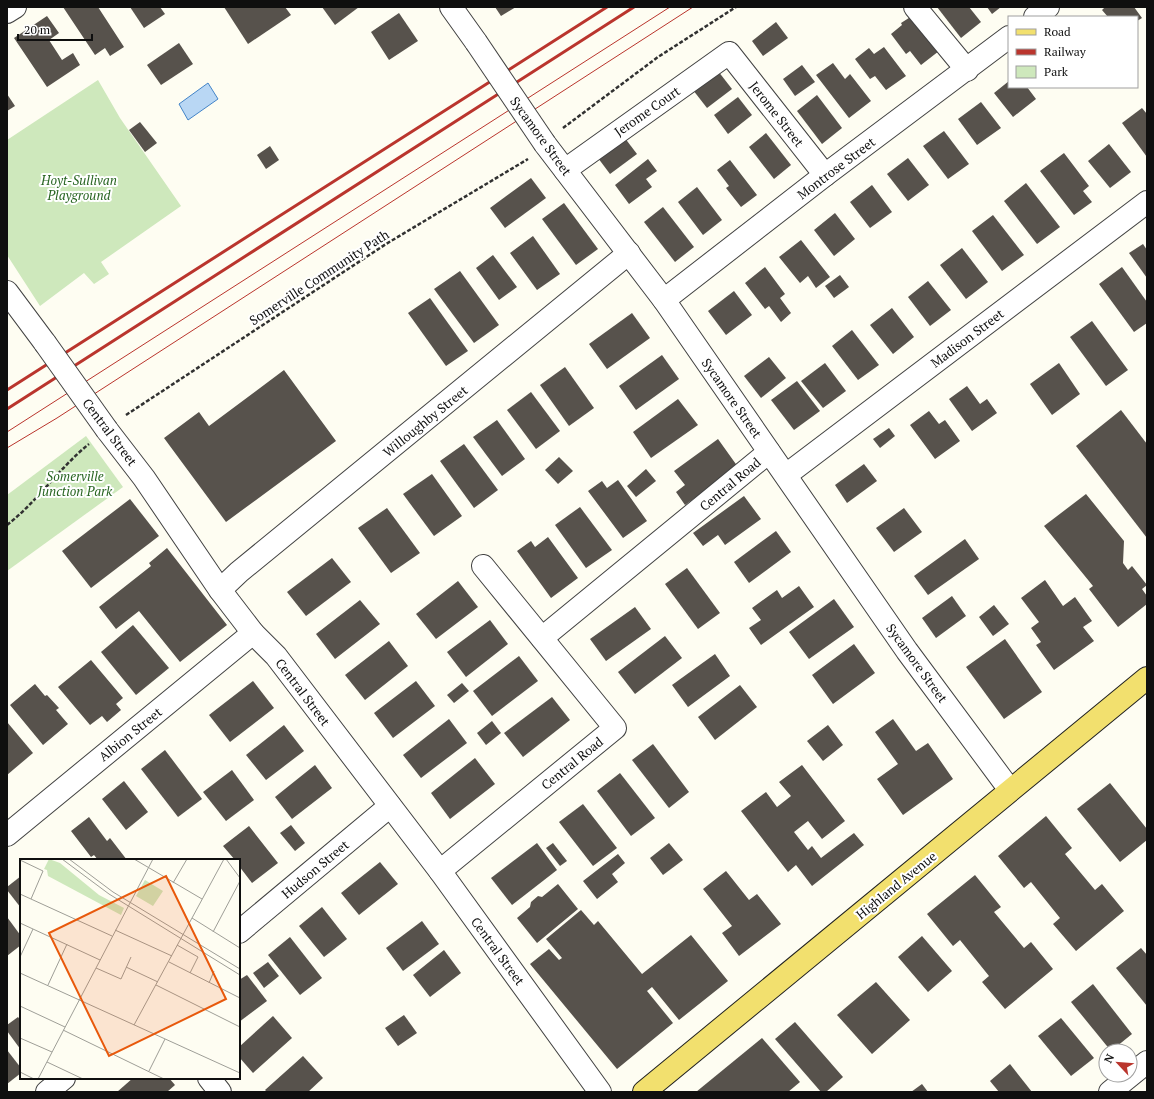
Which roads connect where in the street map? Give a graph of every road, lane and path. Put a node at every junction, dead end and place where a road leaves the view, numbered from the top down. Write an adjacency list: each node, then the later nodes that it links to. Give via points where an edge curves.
1 (15, 7): 6 (street)
2 (451, 7): 11 (street, Sycamore Street, bridge)
3 (736, 7): 11 (path, Somerville Community Path, via 658,56)
4 (915, 7): 10 (street)
5 (1048, 7): 7 (street)
6 (7, 12)
7 (1036, 16)
8 (1008, 38): 10 (street, Montrose Street)
9 (728, 53): 12 (street, Jerome Court); 13 (street, Jerome Street)
10 (967, 70): 13 (street, Montrose Street)
11 (546, 144): 12 (street, Sycamore Street); 18 (path, Somerville Community Path, via 386,244)
12 (565, 170): 15 (street, Sycamore Street)
13 (825, 175): 17 (street, Montrose Street)
14 (1147, 202): 20 (street, Madison Street)
15 (629, 253): 17 (street, Sycamore Street); 23 (street, Willoughby Street)
16 (7, 292): 18 (street, Central Street, bridge)
17 (664, 300): 19 (street, Sycamore Street)
18 (106, 430): 21 (path, Somerville Community Path, via 74,456 29,506); 23 (street, Central Street, via 144,478)
19 (769, 452): 20 (street, Sycamore Street); 25 (street, Central Road)
20 (786, 475): 27 (street, Sycamore Street, via 907,651)
21 (7, 525)
22 (483, 566): 25 (street, Central Road)
23 (220, 590): 24 (street, Central Street)
24 (253, 634): 28 (street, Central Street, via 276,656); 29 (street, Albion Street)
25 (542, 638): 30 (street, Central Road, via 615,728)
26 (1147, 678): 27 (main road, Highland Avenue)
27 (1010, 790): 38 (main road, Highland Avenue)
28 (390, 806): 30 (street, Central Street); 31 (street, Hudson Street)
29 (7, 835)
30 (440, 871): 37 (street, Central Street)
31 (240, 931)
32 (1147, 1062): 39 (street)
33 (63, 1079): 35 (street)
34 (210, 1079): 36 (street)
35 (47, 1092)
36 (220, 1092)
37 (600, 1092)
38 (644, 1092)
39 (1110, 1092)

